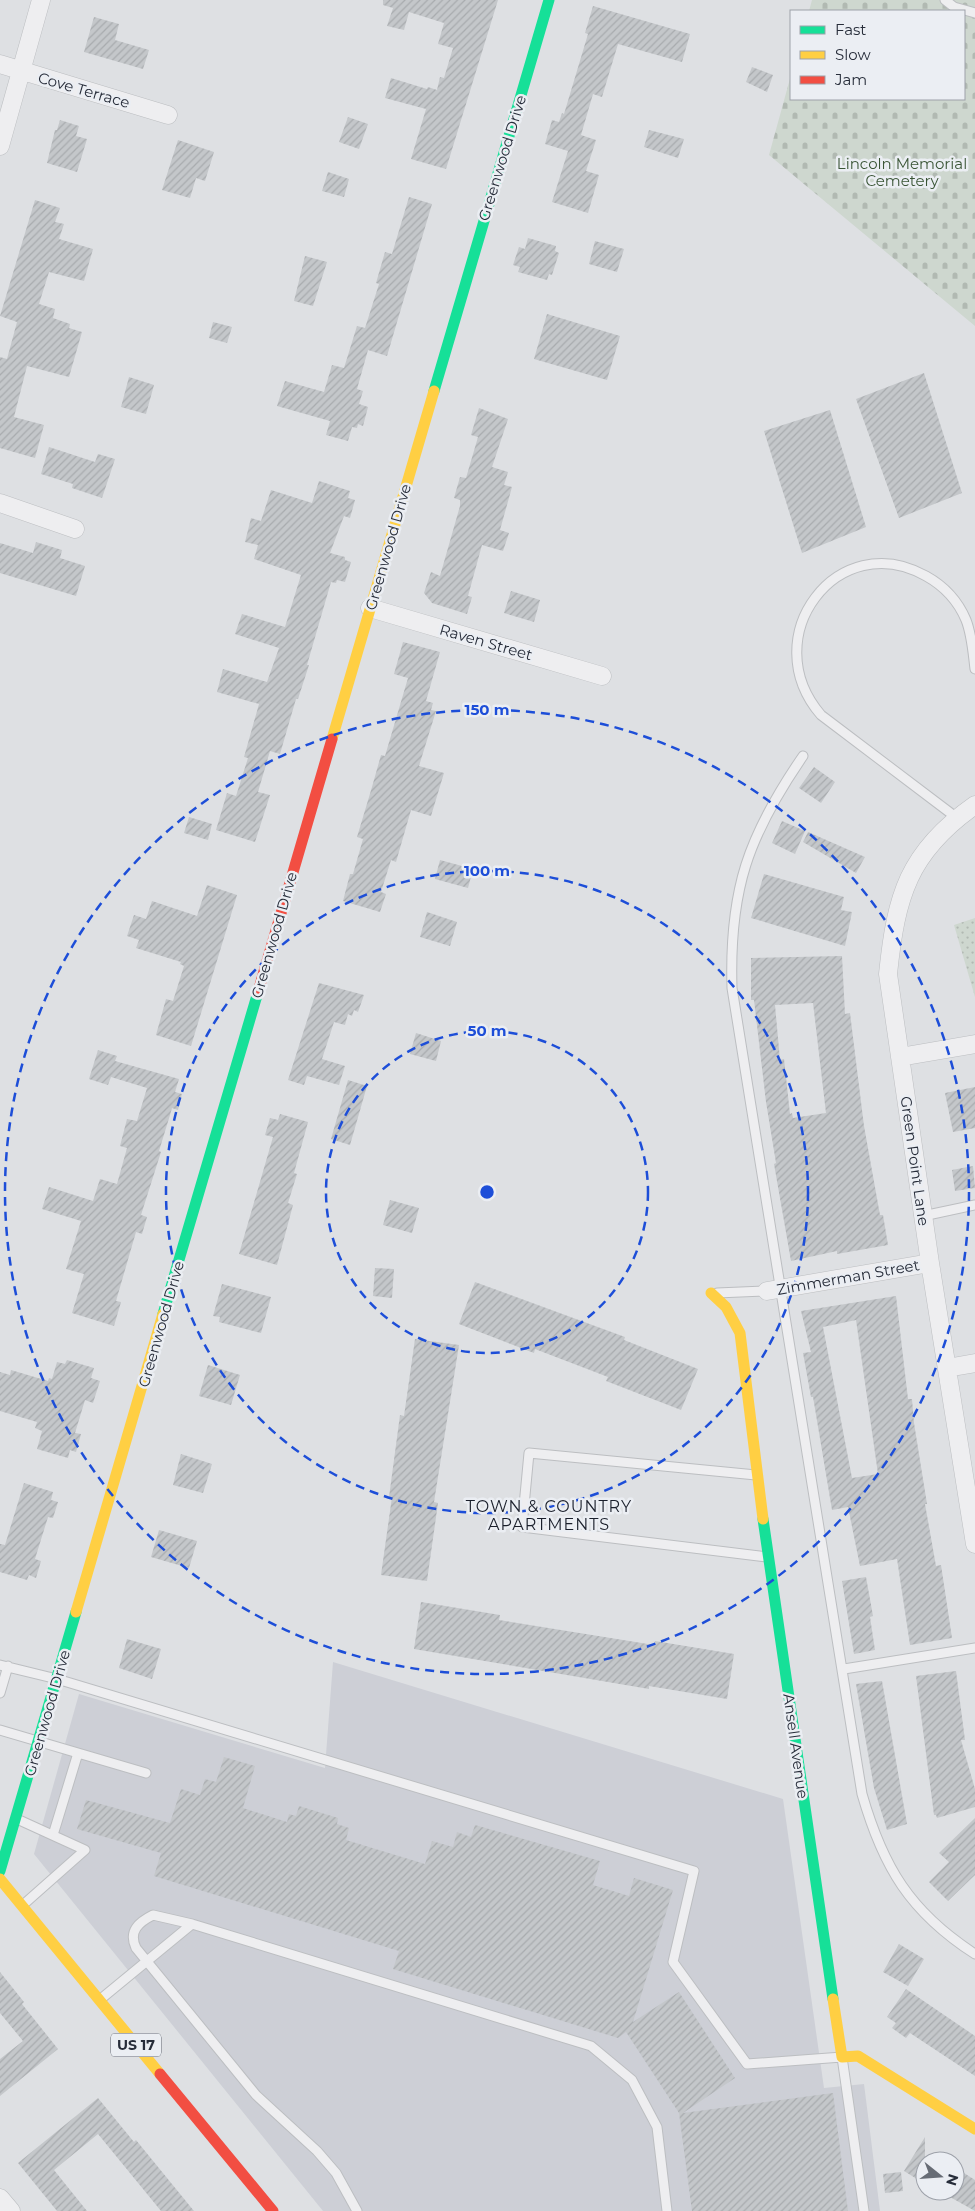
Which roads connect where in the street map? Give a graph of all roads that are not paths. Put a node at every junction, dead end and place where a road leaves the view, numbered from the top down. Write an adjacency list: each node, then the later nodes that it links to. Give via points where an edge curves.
1 (41, 0): 6 (street)
2 (549, 0): 11 (street, Greenwood Drive)
3 (945, 0): 4 (lane)
4 (964, 10)
5 (0, 64): 6 (street, Cove Terrace)
6 (21, 72): 7 (street, Cove Terrace); 8 (street)
7 (168, 114)
8 (0, 146)
9 (0, 503): 10 (street)
10 (75, 529)
11 (370, 608): 13 (street, Raven Street); 33 (street, Greenwood Drive)
12 (975, 669): 16 (lane, via 966,621 956,602 939,583 915,569 890,564 864,566 841,575 821,590 806,610 796,642 797,672 806,695 821,715)
13 (602, 676)
14 (803, 756): 22 (lane, via 776,795 754,839 741,878 731,953 732,988)
15 (975, 805): 16 (street, Green Point Lane)
16 (957, 818): 18 (street, Green Point Lane, via 919,858 904,887 892,929 888,974)
17 (975, 1044): 18 (street)
18 (900, 1057): 20 (street, Green Point Lane)
19 (975, 1205): 20 (lane)
20 (923, 1216): 21 (street, Green Point Lane)
21 (930, 1263): 22 (street, Zimmerman Street); 25 (street, Green Point Lane)
22 (774, 1290): 23 (lane); 32 (lane)
23 (712, 1293): 26 (street, Ansell Avenue, via 726,1307 740,1333)
24 (975, 1363): 25 (street)
25 (947, 1368): 27 (street, Green Point Lane)
26 (759, 1476): 29 (street, Ansell Avenue); 29 (lane, via 529,1453 522,1527)
27 (972, 1502): 28 (street, Green Point Lane)
28 (975, 1544)
29 (768, 1557): 48 (street, Ansell Avenue)
30 (975, 1648): 32 (lane)
31 (4, 1666): 33 (lane); 34 (lane)
32 (844, 1669): 45 (lane, via 862,1794 884,1857 896,1878 946,1936)
33 (57, 1679): 36 (street, Greenwood Drive); 48 (lane, via 694,1871 673,1962 747,2064)
34 (0, 1693)
35 (0, 1730): 36 (lane)
36 (39, 1740): 37 (lane); 39 (street, Greenwood Drive)
37 (78, 1753): 38 (lane); 40 (lane)
38 (146, 1773)
39 (16, 1818): 40 (lane); 41 (street, Greenwood Drive)
40 (53, 1835): 43 (lane, via 86,1850)
41 (0, 1871)
42 (0, 1879): 43 (street, US 17)
43 (22, 1906): 47 (street, US 17)
44 (192, 1924): 46 (lane); 46 (lane, via 153,1914 138,1925 132,1940); 54 (lane, via 591,2046 632,2080 657,2127)
45 (975, 1954)
46 (147, 1961): 47 (lane); 53 (lane, via 256,2095 317,2151 339,2178)
47 (100, 2000): 52 (street, US 17)
48 (842, 2057): 49 (street, via 858,2056); 55 (lane)
49 (975, 2129)
50 (0, 2198): 51 (street)
51 (11, 2211)
52 (273, 2211)
53 (356, 2211)
54 (667, 2211)
55 (864, 2211)

